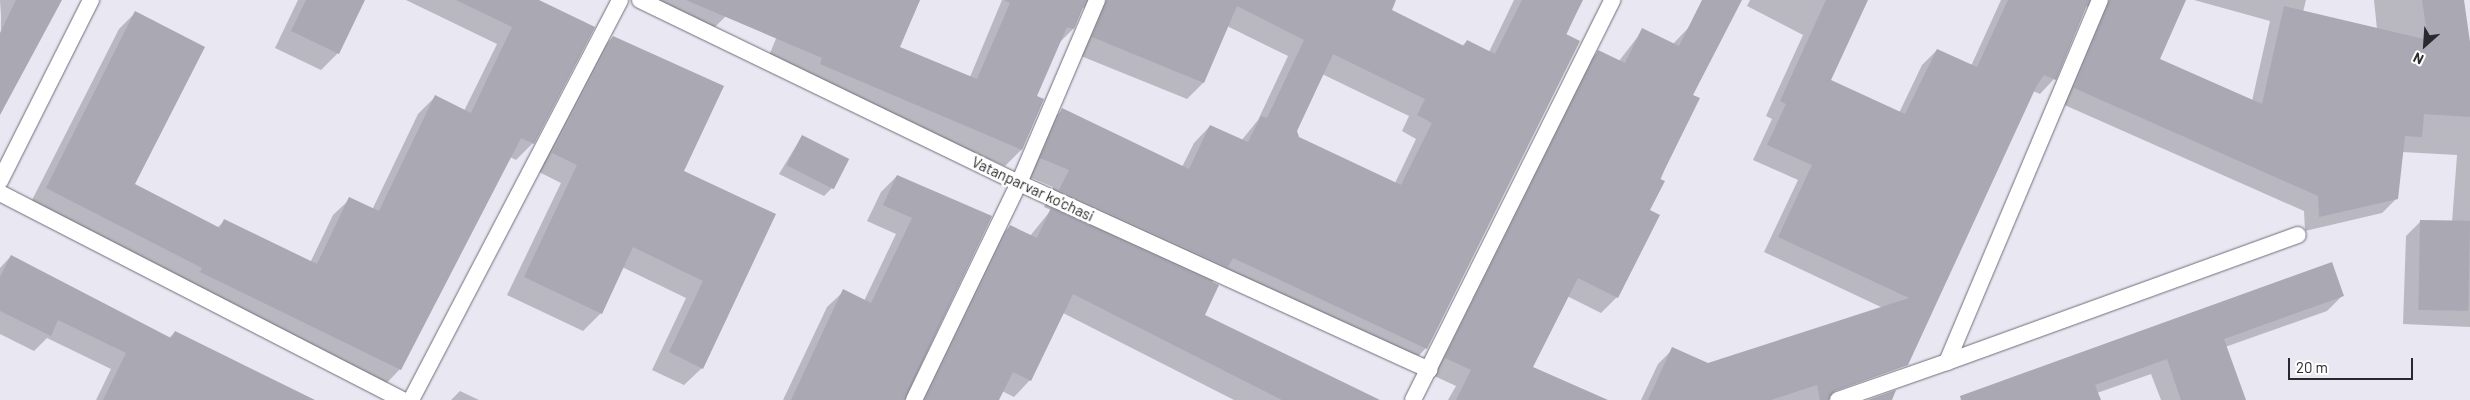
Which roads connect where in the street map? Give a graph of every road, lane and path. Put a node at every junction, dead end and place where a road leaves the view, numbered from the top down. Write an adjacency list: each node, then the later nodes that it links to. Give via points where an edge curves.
1 (91, 0): 7 (lane)
2 (620, 0): 14 (lane)
3 (640, 0): 8 (lane, Vatanparvar ko'chasi)
4 (1097, 0): 8 (lane)
5 (1612, 0): 12 (lane)
6 (2100, 0): 11 (lane)
7 (0, 180)
8 (1019, 183): 12 (lane, Vatanparvar ko'chasi); 15 (lane)
9 (0, 193): 13 (lane)
10 (2298, 235): 11 (lane)
11 (1947, 362): 17 (lane)
12 (1429, 370): 16 (lane)
13 (402, 400)
14 (411, 400)
15 (914, 400)
16 (1413, 400)
17 (1838, 400)

